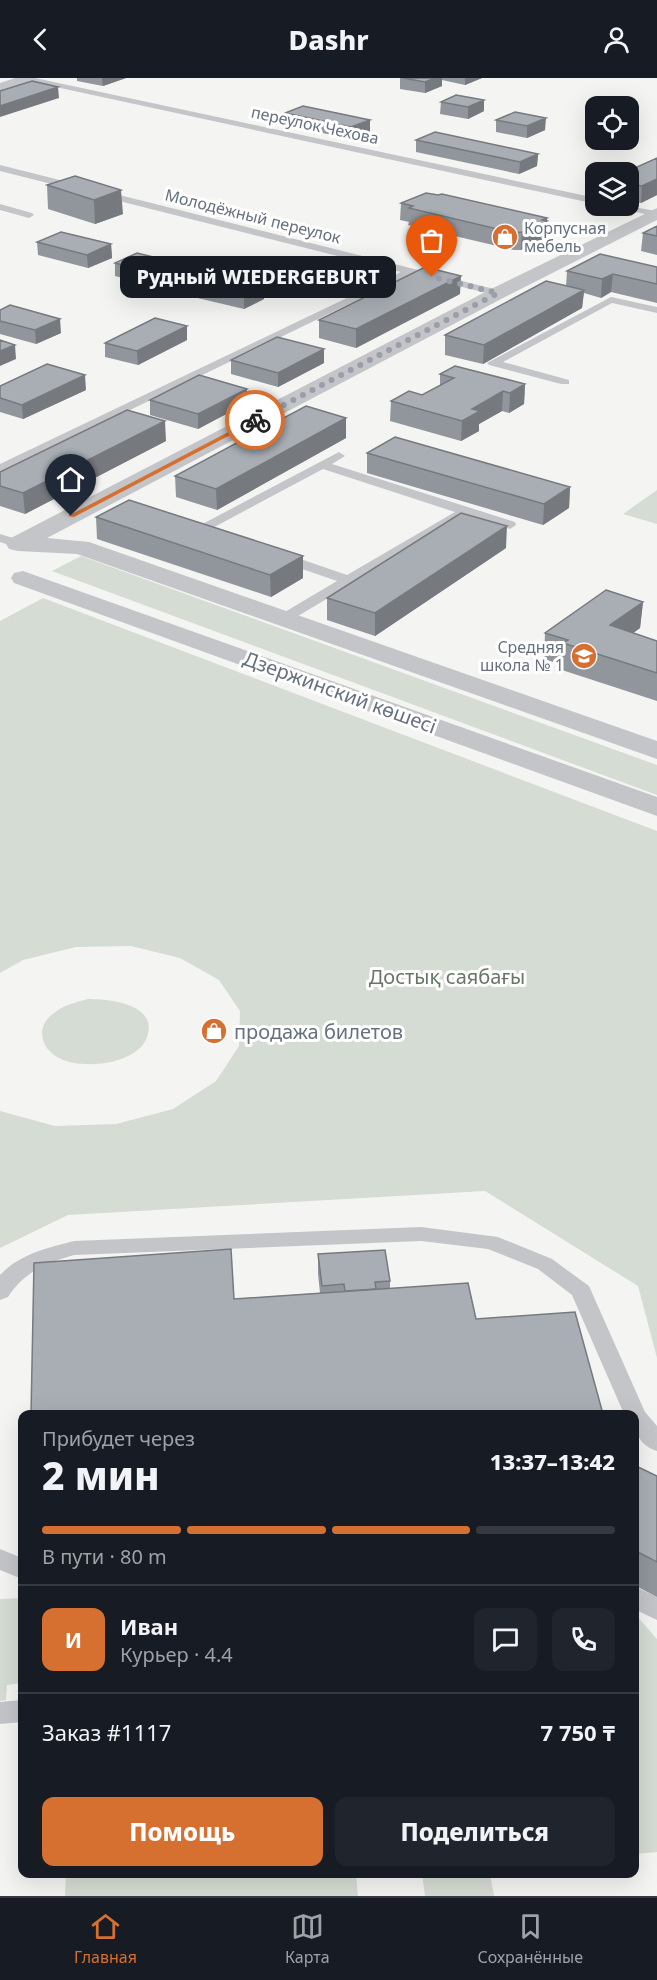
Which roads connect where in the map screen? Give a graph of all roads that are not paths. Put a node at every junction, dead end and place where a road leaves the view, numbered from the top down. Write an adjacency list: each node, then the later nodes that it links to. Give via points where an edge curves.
1 (29, 78): 2 (street); 4 (lane, переулок Чехова)
2 (0, 88)
3 (0, 168): 11 (lane, Молодёжный переулок)
4 (585, 199)
5 (0, 207): 7 (lane)
6 (639, 211): 8 (lane)
7 (29, 214)
8 (656, 214): 9 (street)
9 (580, 253): 10 (street); 12 (street)
10 (602, 258)
11 (410, 271): 12 (lane, Молодёжный переулок); 20 (lane)
12 (507, 289): 13 (lane, Молодёжный переулок); 21 (street)
13 (536, 290)
14 (578, 301): 15 (lane)
15 (599, 306): 16 (lane, via 611,300); 17 (lane, via 493,363)
16 (657, 310)
17 (565, 382)
18 (339, 456): 19 (lane)
19 (322, 465): 23 (lane); 25 (lane, via 195,527)
20 (0, 469)
21 (106, 497): 22 (lane); 26 (street)
22 (127, 504)
23 (465, 511): 24 (lane); 28 (lane)
24 (510, 525)
25 (223, 537)
26 (6, 543): 29 (street); 30 (street, via 80,547)
27 (268, 553): 28 (lane)
28 (347, 580): 30 (lane)
29 (11, 584): 32 (street, Дзержинский көшесі)
30 (283, 619): 31 (street)
31 (657, 751)
32 (657, 807)
33 (0, 1292): 34 (lane, via 8,1278 34,1258 74,1248 421,1234 491,1242 545,1264 581,1292)
34 (633, 1410)
35 (639, 1421): 36 (lane)
36 (657, 1442)
37 (0, 1559): 38 (lane)
38 (18, 1567)
39 (639, 1599): 40 (lane)
40 (657, 1610)
41 (18, 1711): 42 (lane)
42 (0, 1713)

